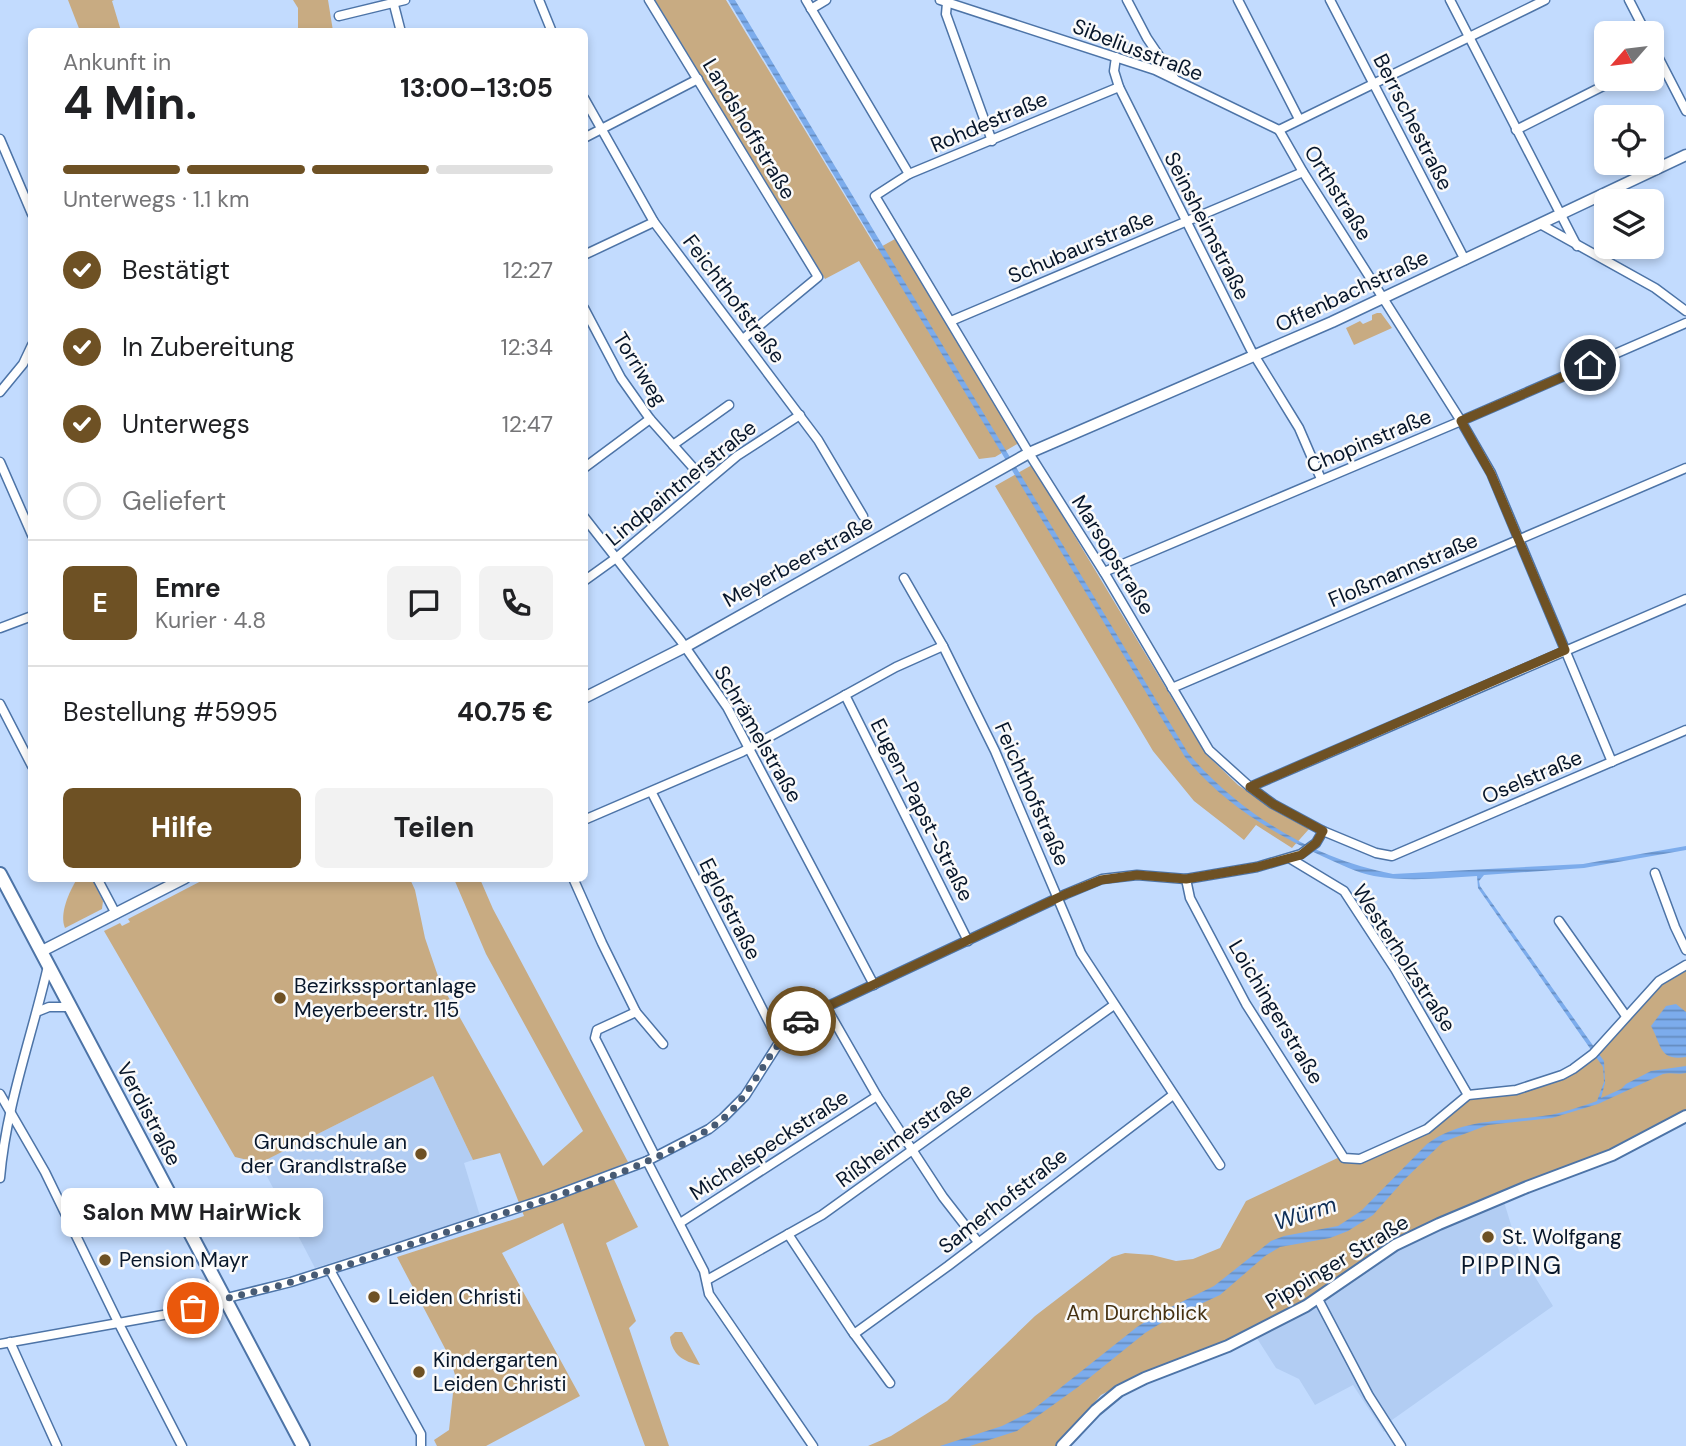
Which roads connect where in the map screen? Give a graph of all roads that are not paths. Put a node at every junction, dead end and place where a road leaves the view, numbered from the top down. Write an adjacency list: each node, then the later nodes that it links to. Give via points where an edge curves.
1 (405, 0): 13 (street)
2 (539, 0): 19 (street)
3 (649, 0): 23 (street, Landshoffstraße)
4 (806, 0): 15 (street)
5 (826, 0): 15 (street)
6 (1127, 0): 24 (street)
7 (1238, 0): 30 (street)
8 (1330, 0): 25 (street, Berrschestraße)
9 (1450, 0): 20 (street)
10 (1545, 0): 14 (street)
11 (1629, 0): 17 (street)
12 (943, 1): 21 (street, Sibeliusstraße); 36 (street)
13 (393, 2): 16 (street); 18 (street)
14 (1532, 3): 20 (street)
15 (811, 9): 39 (street)
16 (339, 16)
17 (1640, 21)
18 (400, 28)
19 (550, 28)
20 (1469, 37): 25 (street); 33 (street)
21 (1116, 57): 24 (street, Sibeliusstraße); 26 (street, Seinsheimstraße)
22 (1664, 74): 29 (street)
23 (698, 79): 32 (street); 54 (street, Landshoffstraße, via 818,277)
24 (1175, 80): 31 (street, Sibeliusstraße)
25 (1373, 83): 30 (street); 48 (street, Berrschestraße)
26 (1119, 87): 36 (street, Rohdestraße); 44 (street, Seinsheimstraße)
27 (1594, 91): 33 (street)
28 (588, 106): 32 (street, Feichthofstraße)
29 (1686, 111)
30 (1299, 120): 31 (street)
31 (1279, 130): 38 (street, Orthstraße)
32 (601, 131): 34 (street); 43 (street, Feichthofstraße)
33 (1516, 131): 42 (street)
34 (588, 136)
35 (0, 139): 41 (street)
36 (992, 141): 39 (street, Rohdestraße)
37 (1686, 155): 42 (street, Offenbachstraße)
38 (1303, 172): 44 (street, Schubaurstraße); 49 (street, Orthstraße)
39 (909, 174): 40 (street, Rohdestraße)
40 (875, 196): 52 (street, Marsopstraße)
41 (28, 205)
42 (1561, 213): 45 (street, Offenbachstraße); 46 (street)
43 (654, 222): 47 (street); 54 (street, Feichthofstraße)
44 (1185, 222): 52 (street, Schubaurstraße); 56 (street, Seinsheimstraße)
45 (1540, 224): 46 (street); 48 (street, Offenbachstraße)
46 (1577, 246): 50 (street, via 1655,288)
47 (588, 253)
48 (1465, 260): 49 (street, Offenbachstraße)
49 (1383, 298): 56 (street, Offenbachstraße); 61 (street, Orthstraße)
50 (1686, 311)
51 (588, 316): 60 (street, Torriweg, via 621,378)
52 (951, 321): 63 (street, Marsopstraße)
53 (1686, 323): 61 (street, Chopinstraße)
54 (743, 339): 59 (street, Feichthofstraße)
55 (28, 353): 57 (street)
56 (1255, 357): 63 (street, Offenbachstraße); 67 (street, Seinsheimstraße, via 1298,428)
57 (0, 392)
58 (729, 405): 62 (street)
59 (800, 415): 68 (street, Lindpaintnerstraße); 69 (street, Feichthofstraße)
60 (650, 419): 62 (street, Torriweg); 65 (street)
61 (1461, 421): 67 (street, Chopinstraße); 72 (street, Orthstraße, via 1491,474)
62 (673, 445): 68 (street, Torriweg)
63 (1029, 453): 74 (street, Marsopstraße); 80 (street, Meyerbeerstraße)
64 (0, 462): 70 (street)
65 (588, 465)
66 (1686, 468): 72 (street, Floßmannstraße)
67 (1321, 480): 74 (street, Chopinstraße)
68 (705, 481): 73 (street, Lindpaintnerstraße)
69 (863, 516)
70 (28, 521)
71 (588, 522): 73 (street, Schrämelstraße)
72 (1518, 540): 82 (street, Orthstraße); 83 (street, Floßmannstraße)
73 (615, 558): 76 (street, Lindpaintnerstraße); 80 (street, Schrämelstraße)
74 (1104, 572): 83 (street, Marsopstraße)
75 (904, 578): 81 (street, Feichthofstraße)
76 (588, 579)
77 (1686, 599): 82 (street)
78 (28, 618): 79 (street)
79 (0, 628)
80 (685, 646): 85 (street, Meyerbeerstraße); 88 (street, Schrämelstraße)
81 (943, 646): 84 (street); 103 (street, Feichthofstraße, via 995,751)
82 (1565, 650): 90 (street, Orthstraße); 91 (street)
83 (1172, 688): 91 (street, Marsopstraße, via 1209,750)
84 (845, 695): 88 (street); 106 (street, Eugen-Papst-Straße)
85 (588, 696)
86 (0, 704): 89 (street)
87 (1686, 730): 90 (street, Oselstraße)
88 (750, 747): 92 (street); 111 (street, Schrämelstraße)
89 (28, 758)
90 (1612, 762): 95 (street, Oselstraße)
91 (1250, 787): 94 (street, Marsopstraße)
92 (652, 793): 93 (street); 118 (street, Eglofstraße, via 773,1030)
93 (588, 818)
94 (1323, 831): 95 (street, Marsopstraße); 96 (street, via 1316,843)
95 (1392, 856)
96 (1292, 859): 99 (street); 122 (street, Westerholzstraße, via 1344,891)
97 (1654, 873): 107 (street)
98 (0, 874): 108 (main road, Verdistraße)
99 (1186, 879): 103 (street, via 1113,878); 122 (street, Loichingerstraße, via 1190,898 1246,1004 1344,1158 1360,1159 1427,1129)
100 (99, 882): 104 (street)
101 (177, 882): 104 (street)
102 (575, 882): 116 (street)
103 (1057, 898): 106 (street); 112 (street, Feichthofstraße, via 1081,953)
104 (116, 914): 108 (street)
105 (1559, 921): 117 (street)
106 (968, 941): 111 (street)
107 (1686, 950)
108 (42, 951): 109 (main road, Verdistraße)
109 (49, 964): 113 (main road, Verdistraße); 115 (street)
110 (1686, 965): 117 (street, via 1659,981)
111 (874, 985): 114 (street)
112 (1114, 1005): 121 (street, Feichthofstraße); 126 (street, Rißheimerstraße)
113 (71, 1007): 115 (street); 136 (main road, Verdistraße)
114 (826, 1007): 118 (street); 123 (street)
115 (39, 1011): 124 (street)
116 (636, 1013): 119 (street); 127 (street, via 597,1030 595,1038)
117 (1626, 1016): 122 (street, via 1601,1047 1562,1075 1516,1090)
118 (782, 1038): 127 (street, via 740,1104 709,1129)
119 (663, 1044)
120 (0, 1094): 124 (street)
121 (1173, 1094): 128 (street, Feichthofstraße); 133 (street, Samerhofstraße)
122 (1468, 1095)
123 (877, 1096): 126 (street); 131 (street, Michelspeckstraße)
124 (11, 1115): 129 (street); 138 (street, via 45,1172)
125 (1686, 1116): 137 (main road, Pippinger Straße, via 1612,1155 1516,1191 1395,1245)
126 (913, 1151): 132 (street, Rißheimerstraße); 133 (street)
127 (651, 1158): 131 (street); 134 (street, via 551,1197)
128 (1220, 1165)
129 (0, 1172): 130 (street)
130 (0, 1178)
131 (680, 1223): 135 (street)
132 (788, 1234): 135 (street, Rißheimerstraße); 139 (street)
133 (978, 1242): 139 (street, Samerhofstraße)
134 (330, 1270): 136 (street); 146 (street, via 421,1434)
135 (707, 1280): 147 (street, via 709,1294)
136 (225, 1299): 138 (street); 145 (main road, Verdistraße)
137 (1318, 1299): 148 (main road, Pippinger Straße, via 1228,1346 1119,1391); 149 (street)
138 (119, 1324): 140 (street); 144 (street)
139 (853, 1334): 142 (street)
140 (10, 1342): 141 (street); 143 (street)
141 (0, 1344)
142 (890, 1383)
143 (57, 1446)
144 (182, 1446)
145 (303, 1446)
146 (422, 1446)
147 (813, 1446)
148 (1062, 1446)
149 (1401, 1446)

